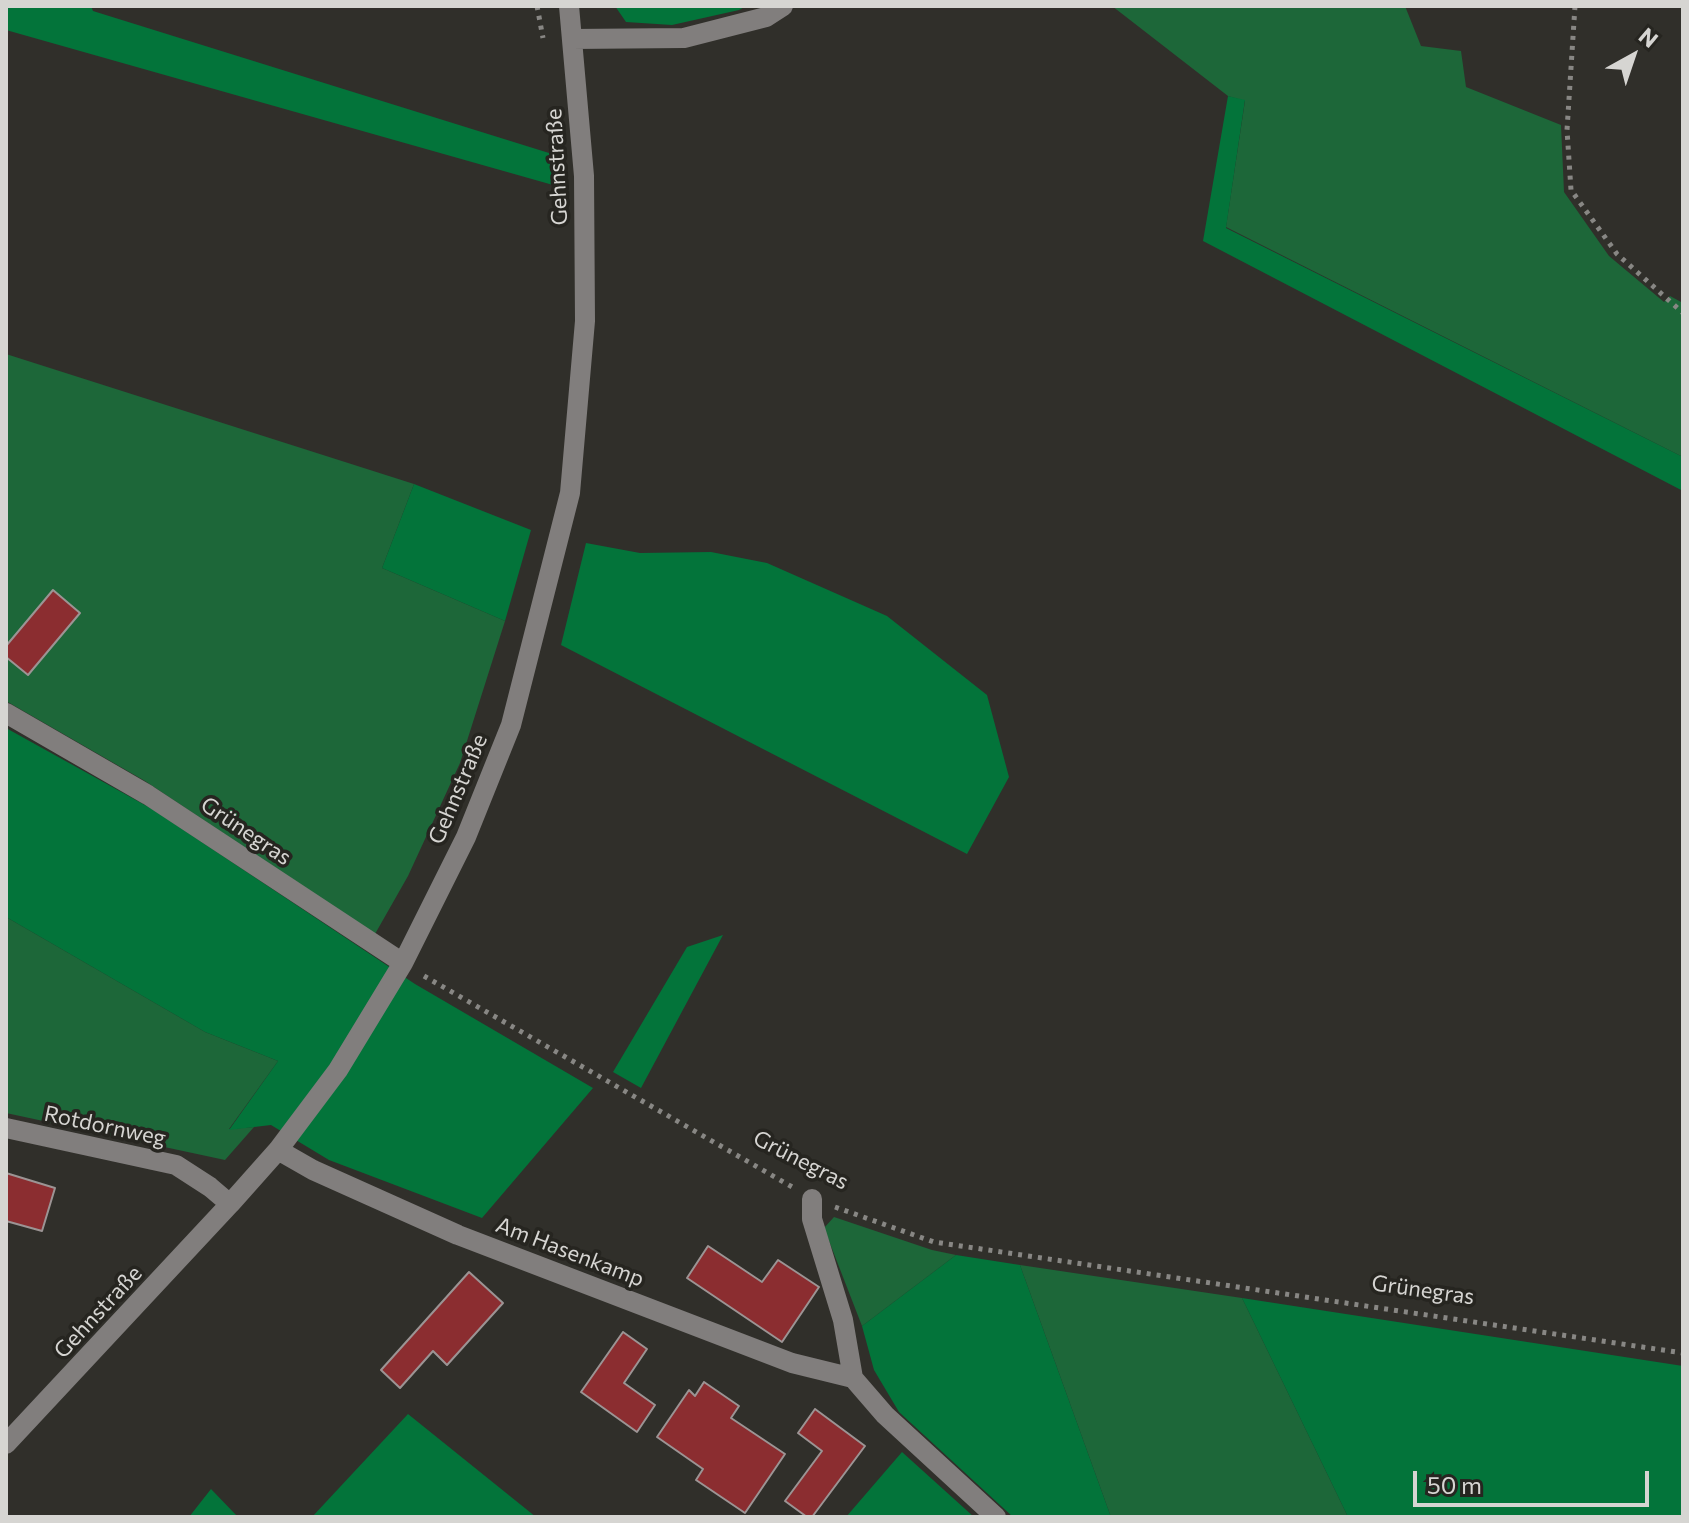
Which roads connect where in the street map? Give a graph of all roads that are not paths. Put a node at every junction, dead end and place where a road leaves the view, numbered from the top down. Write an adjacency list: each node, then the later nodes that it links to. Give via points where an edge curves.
1 (569, 6): 3 (street, Gehnstraße)
2 (783, 6): 3 (street, via 766,17 684,38)
3 (572, 39): 5 (street, Gehnstraße, via 584,176 585,321 570,493 511,725 466,837)
4 (6, 713): 5 (street, Grünegras, via 148,795)
5 (403, 963): 7 (street, Gehnstraße, via 338,1070)
6 (6, 1128): 9 (street, Rotdornweg, via 176,1165)
7 (278, 1150): 9 (street, Gehnstraße); 10 (street, Am Hasenkamp, via 458,1235 792,1363)
8 (812, 1199): 10 (street, via 812,1219 843,1320)
9 (230, 1204): 11 (street, Gehnstraße)
10 (853, 1378): 12 (street, via 885,1415)
11 (6, 1444)
12 (996, 1517)

